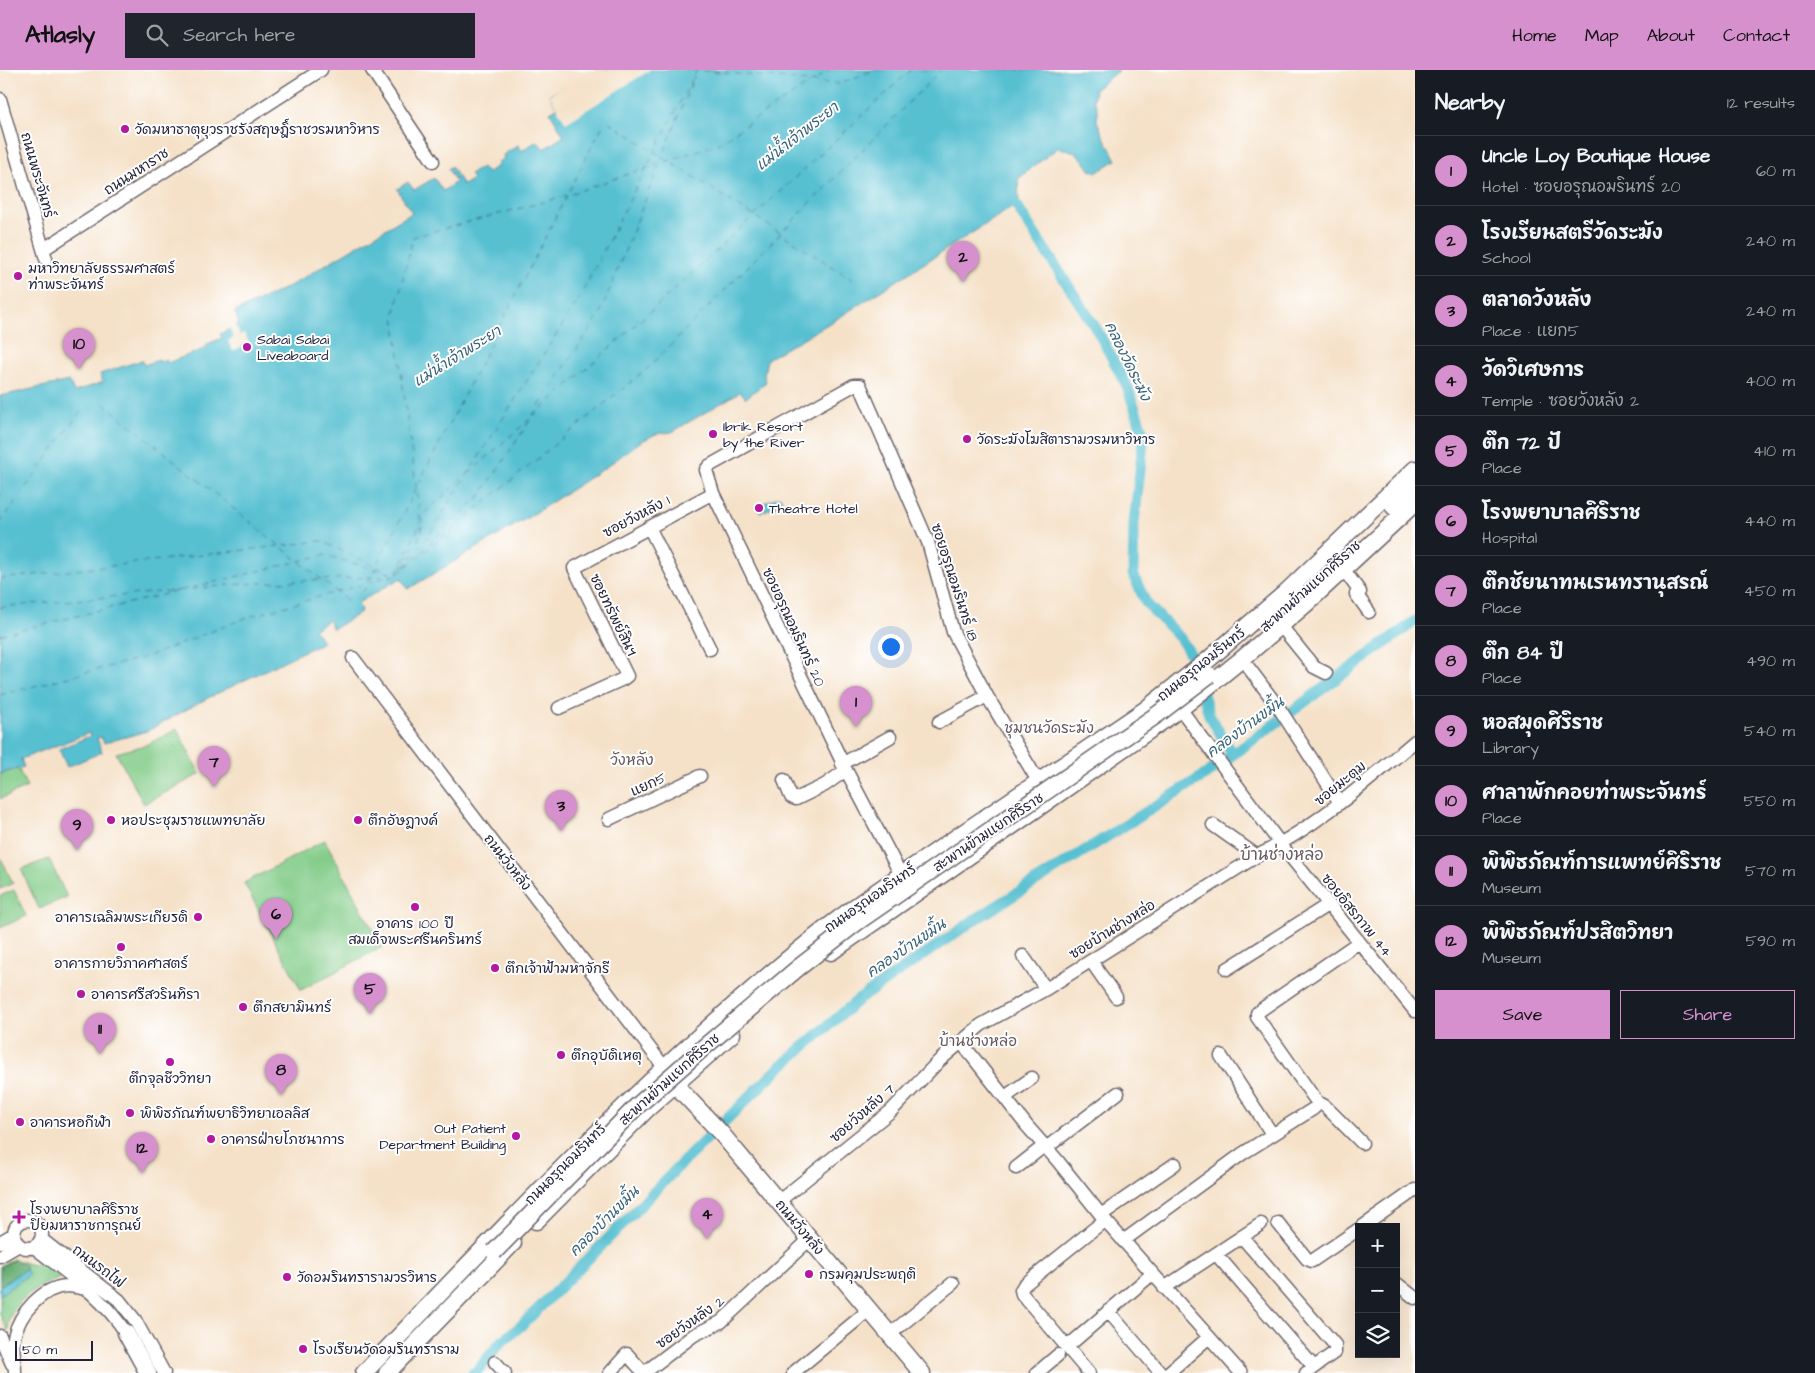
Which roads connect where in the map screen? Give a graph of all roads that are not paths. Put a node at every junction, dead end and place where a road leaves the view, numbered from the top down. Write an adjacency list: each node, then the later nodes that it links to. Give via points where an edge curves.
1 (321, 70): 5 (street, ถนนมหาราช)
2 (372, 70): 4 (street)
3 (0, 98): 5 (street, ถนนพระจันทร์)
4 (433, 161)
5 (45, 254)
6 (1415, 469): 20 (main road, ถนนอรุณอมรินทร์, via 1313,568)
7 (706, 470): 9 (street, ซอยอรุณอมรินทร์ 20); 21 (street, ซอยอรุณอมรินทร์ 18, via 854,385 860,385 928,542 953,632)
8 (1415, 487): 96 (main road, สะพานข้ามแยกศิริราช, bridge, via 1278,615 1185,694 856,923 702,1048 618,1124)
9 (713, 493): 11 (street, ซอยวังหลัง 1); 27 (street, ซอยอรุณอมรินทร์ 20)
10 (1413, 510): 13 (main road, ถนนอรุณอมรินทร์)
11 (649, 526): 12 (street, ซอยวังหลัง 1); 16 (street)
12 (574, 568): 22 (street, ซอยทรัพย์สินฯ, via 627,676)
13 (1344, 570): 14 (street); 15 (main road, ถนนอรุณอมรินทร์)
14 (1369, 612)
15 (1281, 626): 18 (main road, ถนนอรุณอมรินทร์); 19 (street, via 1314,667)
16 (710, 649)
17 (353, 658): 48 (street, ถนนวังหลัง)
18 (1242, 659): 23 (main road, ถนนอรุณอมรินทร์); 32 (street, via 1279,708)
19 (1326, 673)
20 (1168, 692): 23 (street, ซอยอิสรภาพ 44); 30 (main road, ถนนอรุณอมรินทร์)
21 (987, 696): 24 (street); 30 (street, ซอยอรุณอมรินทร์ 18)
22 (559, 708)
23 (1180, 709): 31 (main road, ถนนอรุณอมรินทร์); 35 (street, ซอยอิสรภาพ 44)
24 (939, 722)
25 (890, 737): 27 (street)
26 (1415, 741): 32 (street, ซอยมะตูม)
27 (844, 767): 29 (street, via 825,785 796,799 791,797); 37 (street, ซอยอรุณอมรินทร์ 20)
28 (700, 776): 33 (street, แยก5)
29 (784, 780)
30 (1038, 781): 31 (main road); 37 (main road, ถนนอรุณอมรินทร์)
31 (1050, 800): 50 (main road, ถนนอรุณอมรินทร์, via 818,962)
32 (1340, 802): 35 (street, ซอยมะตูม)
33 (609, 819)
34 (1213, 825): 36 (street)
35 (1281, 844): 36 (street, ซอยบ้านช่างหล่อ); 38 (street, ซอยอิสรภาพ 44)
36 (1256, 856): 41 (street, ซอยบ้านช่างหล่อ)
37 (901, 875): 48 (main road, ถนนอรุณอมรินทร์, via 814,938)
38 (1329, 904): 39 (street, ซอยอิสรภาพ 44); 42 (street)
39 (1359, 942): 45 (street, ซอยอิสรภาพ 44); 53 (street, via 1257,1013 1265,1030)
40 (1023, 956): 43 (street)
41 (1090, 960): 43 (street, ซอยบ้านช่างหล่อ); 44 (street)
42 (1227, 969)
43 (1046, 989): 46 (street, ซอยบ้านช่างหล่อ, via 981,1025)
44 (1116, 996)
45 (1415, 1011)
46 (962, 1042): 52 (street); 60 (street, ซอยวังหลัง 7, via 891,1111)
47 (1221, 1056): 54 (street)
48 (664, 1068): 50 (main road, ถนนวังหลัง); 74 (main road, ถนนอรุณอมรินทร์)
49 (1032, 1078): 52 (street)
50 (675, 1083): 60 (main road, ถนนวังหลัง); 76 (main road, ถนนอรุณอมรินทร์)
51 (1118, 1093): 56 (street)
52 (1005, 1097): 56 (street)
53 (1317, 1102): 54 (street, via 1313,1109); 55 (street)
54 (1272, 1134): 69 (street)
55 (1362, 1143)
56 (1045, 1147): 58 (street); 61 (street)
57 (1175, 1164): 61 (street)
58 (1016, 1168)
59 (1415, 1190): 63 (street)
60 (779, 1202): 67 (main road, ถนนวังหลัง)
61 (1103, 1217): 69 (street); 88 (street, via 1021,1290)
62 (1278, 1223): 65 (street, via 1312,1261)
63 (1368, 1223)
64 (1261, 1224): 66 (street)
65 (1355, 1232)
66 (1242, 1237): 72 (street); 90 (street, via 1335,1345 1335,1352)
67 (810, 1239): 82 (main road, ถนนวังหลัง); 100 (street, ซอยวังหลัง 2, via 721,1322 694,1335 644,1373 627,1354)
68 (16, 1240): 70 (street, ถนนรถไฟ); 71 (street, via 28,1248); 71 (street, ถนนรถไฟ, via 18,1224 27,1220 38,1224 42,1234); 73 (street, ถนนรถไฟ)
69 (1123, 1241): 75 (street)
70 (0, 1242)
71 (37, 1243): 80 (street, ถนนรถไฟ); 93 (street, ถนนรถไฟ, via 120,1300 135,1320)
72 (1216, 1254): 79 (street); 90 (street)
73 (0, 1256)
74 (468, 1263): 94 (main road, via 432,1290); 95 (main road, ถนนอรุณอมรินทร์)
75 (1152, 1274): 79 (street); 83 (street)
76 (476, 1281): 97 (main road, ถนนอรุณอมรินทร์); 98 (main road, via 455,1315)
77 (953, 1282): 85 (street)
78 (1400, 1286): 81 (street)
79 (1164, 1288): 87 (street)
80 (86, 1289): 84 (street, ถนนรถไฟ, via 109,1309); 91 (street, ถนนรถไฟ, via 57,1288 32,1304 16,1328)
81 (1415, 1298)
82 (869, 1310): 85 (main road, ถนนวังหลัง); 101 (street)
83 (1108, 1311): 88 (street); 105 (street)
84 (126, 1333): 92 (main road)
85 (890, 1334): 102 (main road, ถนนวังหลัง)
86 (0, 1336): 91 (street, ถนนรถไฟ)
87 (1209, 1337): 106 (street); 107 (street)
88 (1062, 1351): 103 (street); 104 (street)
89 (495, 1362): 99 (street)
90 (1310, 1370)
91 (15, 1372)
92 (148, 1373)
93 (164, 1373)
94 (351, 1373)
95 (364, 1373)
96 (376, 1373)
97 (387, 1373)
98 (396, 1373)
99 (505, 1373)
100 (610, 1373)
101 (793, 1373)
102 (922, 1373)
103 (1037, 1373)
104 (1089, 1373)
105 (1161, 1373)
106 (1168, 1373)
107 (1241, 1373)

